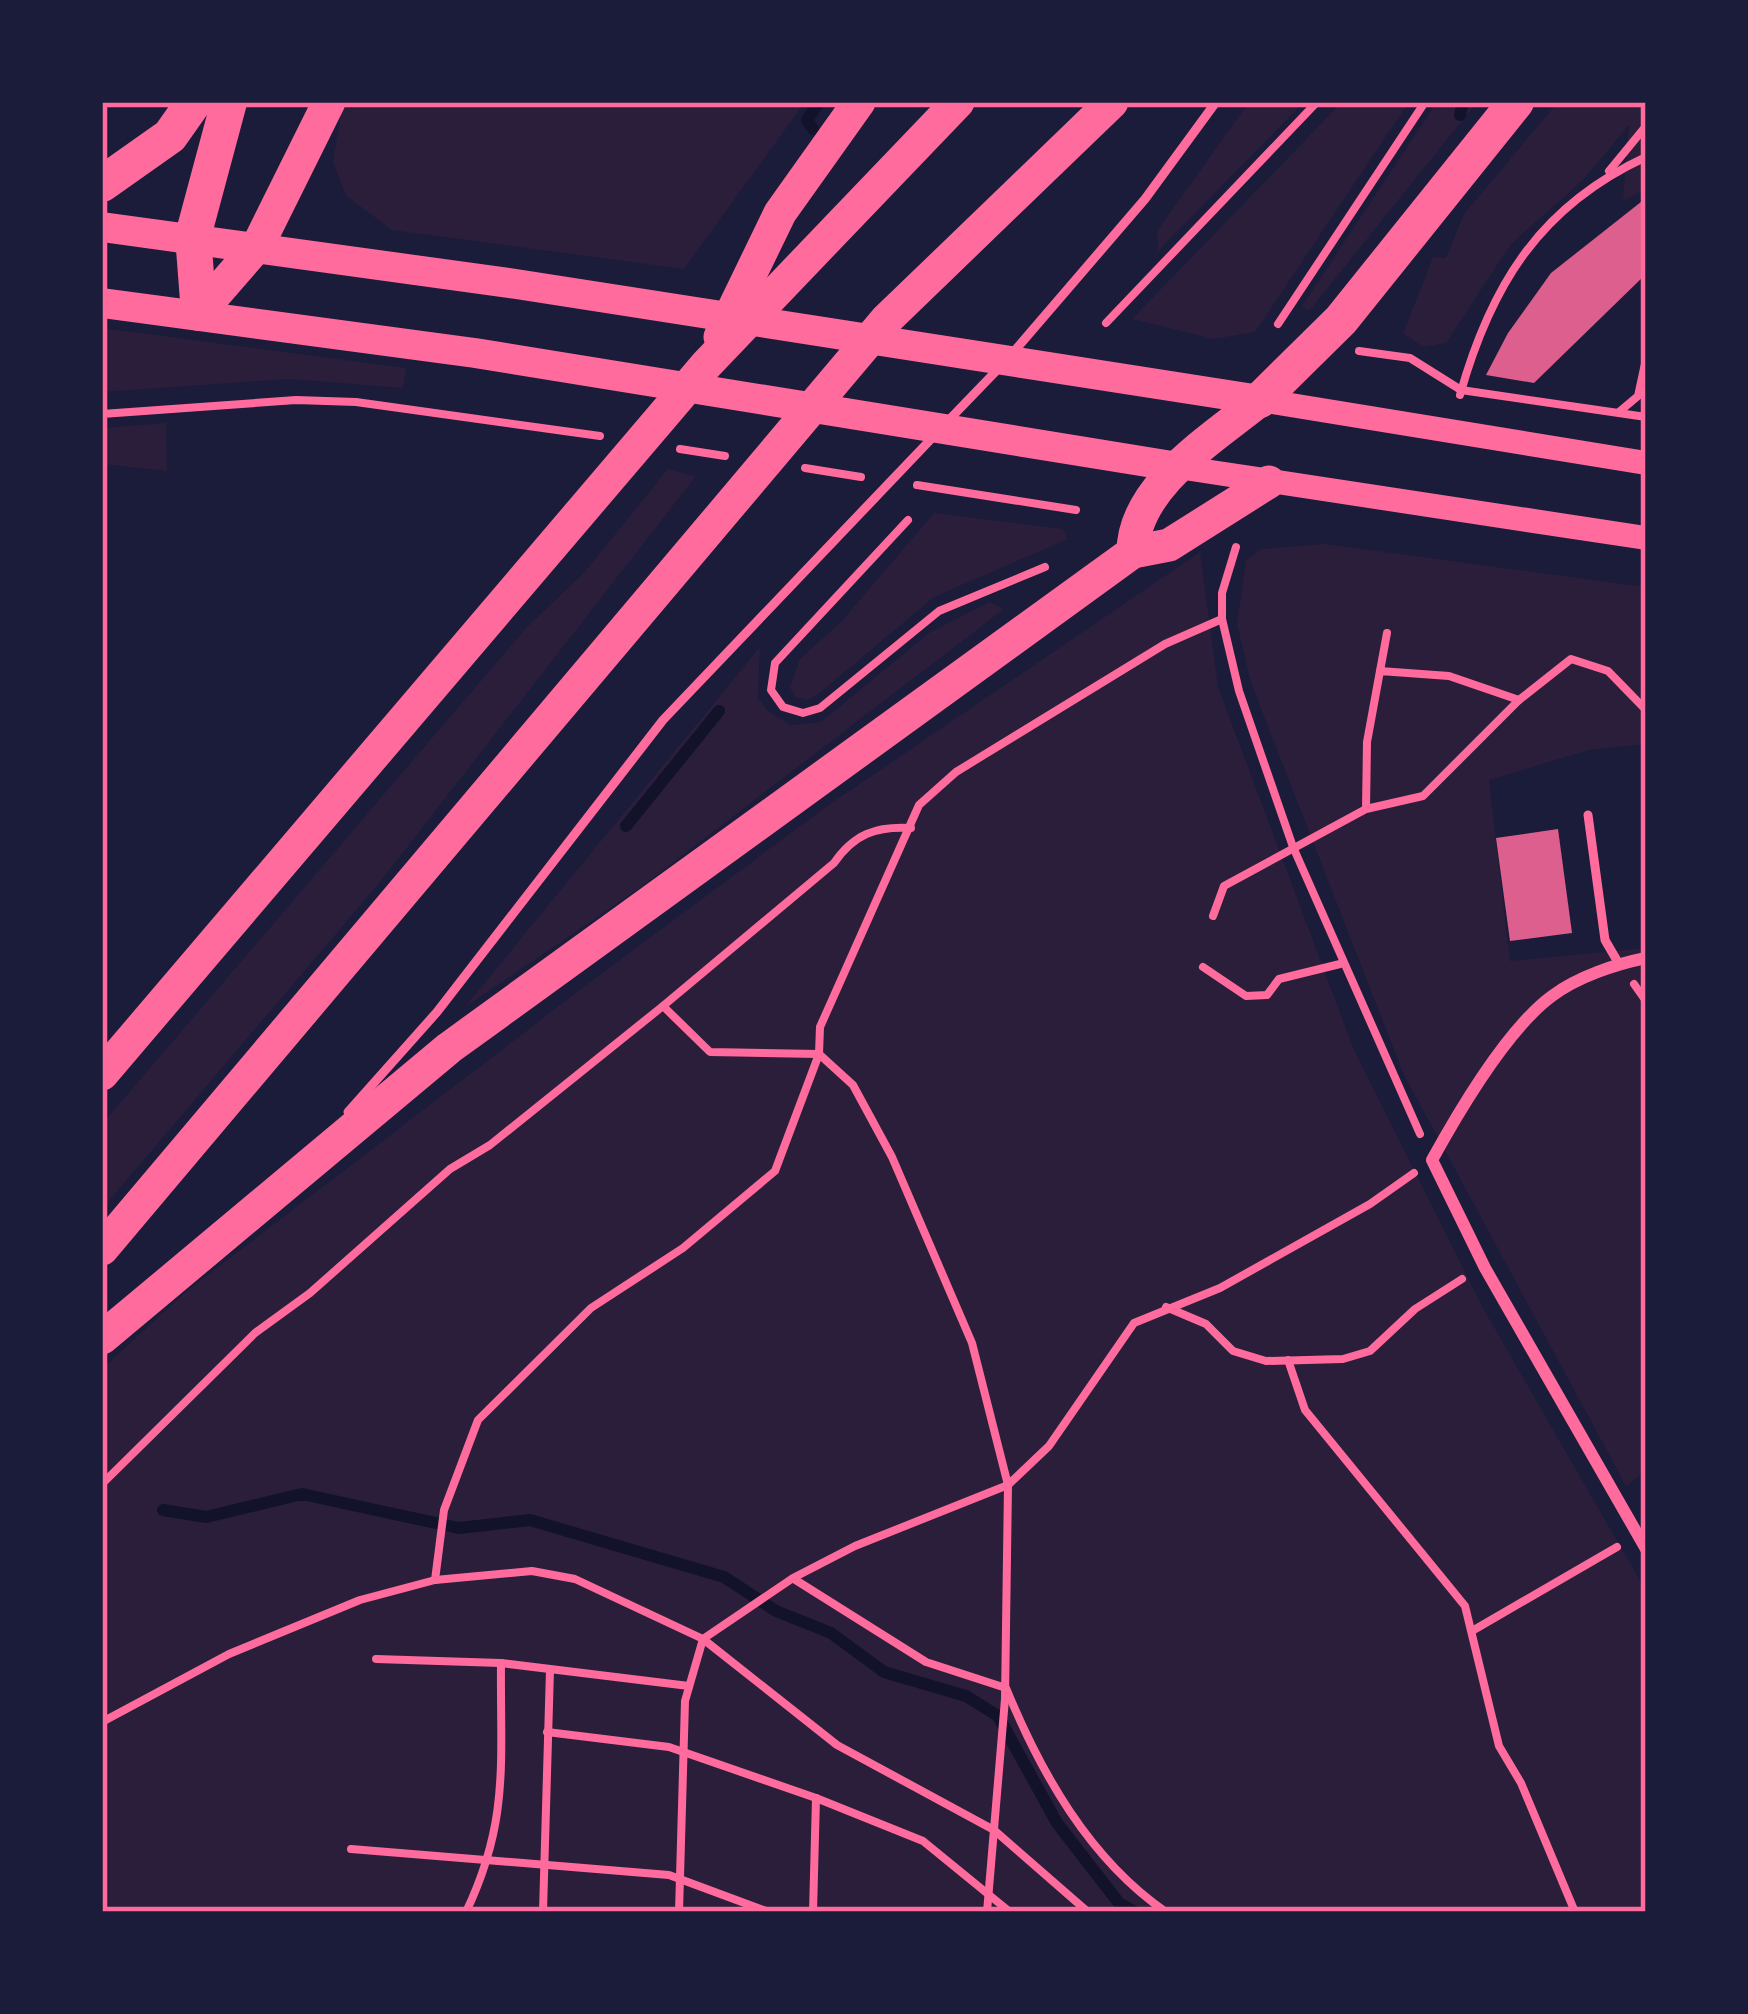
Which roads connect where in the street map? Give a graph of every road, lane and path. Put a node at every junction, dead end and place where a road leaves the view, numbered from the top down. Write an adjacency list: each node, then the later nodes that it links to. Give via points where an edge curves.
1 (194, 102): 14 (highway, via 170,136)
2 (230, 102): 16 (highway)
3 (329, 102): 17 (highway)
4 (859, 102): 23 (highway, via 780,213)
5 (958, 102): 23 (highway)
6 (1112, 102): 57 (highway, via 886,320)
7 (1216, 102): 56 (lane, via 1145,200 1004,362 663,720 437,1012)
8 (1318, 102): 20 (path)
9 (1425, 102): 21 (path, via 1278,324)
10 (1516, 102): 21 (highway)
11 (1646, 126): 13 (path)
12 (1646, 157): 13 (path)
13 (1606, 176): 24 (path, via 1547,223 1500,285)
14 (102, 184)
15 (102, 227): 16 (main road)
16 (193, 236): 17 (main road); 19 (highway)
17 (258, 245): 19 (highway); 25 (main road)
18 (102, 303): 19 (main road)
19 (199, 313): 31 (main road)
20 (1106, 323)
21 (1318, 346): 24 (path, via 1410,358); 25 (highway)
22 (1646, 358): 27 (path, via 1638,396)
23 (706, 365): 54 (highway)
24 (1461, 390): 27 (path)
25 (1260, 400): 30 (main road); 31 (highway)
26 (426, 409): 28 (path, via 296,400)
27 (1617, 413): 29 (path)
28 (102, 414)
29 (1646, 417)
30 (1646, 464)
31 (1178, 467): 32 (main road); 36 (highway, via 1142,517)
32 (1269, 482): 35 (main road); 36 (highway, via 1169,544)
33 (908, 520): 37 (path, via 775,663 771,691 783,707 820,708 939,611)
34 (1243, 532): 38 (path, via 1229,562)
35 (1646, 538)
36 (1133, 552): 56 (highway, via 449,1048)
37 (1056, 562)
38 (1222, 620): 45 (path, via 1165,644 956,772 919,805); 46 (path)
39 (1387, 633): 40 (path)
40 (1379, 670): 41 (path, via 1449,676); 43 (path)
41 (1519, 700): 42 (path, via 1571,659 1608,671); 43 (path, via 1424,796)
42 (1646, 710)
43 (1366, 809): 46 (path)
44 (1588, 815): 50 (lane, via 1605,940)
45 (911, 828): 52 (path, via 885,826 850,840 834,863); 53 (path, via 820,1027)
46 (1293, 847): 47 (path, via 1224,886); 49 (path)
47 (1213, 916)
48 (1646, 958): 50 (street)
49 (1340, 964): 51 (path, via 1246,996); 55 (path)
50 (1619, 964): 55 (street, via 1552,996 1465,1101)
51 (1203, 967)
52 (663, 1006): 53 (path, via 710,1052); 62 (path, via 450,1169 255,1333)
53 (819, 1054): 63 (path, via 854,1085 892,1156 972,1343); 67 (path, via 775,1171 683,1248 591,1308 478,1420 444,1510)
54 (102, 1074)
55 (1432, 1160): 58 (street); 59 (path, via 1220,1288)
56 (292, 1174): 60 (highway)
57 (102, 1250)
58 (1485, 1268): 61 (path, via 1415,1309 1370,1351); 64 (street)
59 (1166, 1307): 61 (path, via 1207,1324 1233,1351); 63 (path, via 1134,1323 1049,1446)
60 (102, 1338)
61 (1288, 1360): 68 (path, via 1305,1410 1423,1550 1465,1606)
62 (102, 1484)
63 (1008, 1485): 66 (path); 74 (path)
64 (1638, 1535): 65 (street); 68 (path)
65 (1646, 1549)
66 (793, 1578): 69 (path); 74 (path, via 926,1662)
67 (435, 1580): 69 (path, via 532,1571 575,1579); 75 (path, via 360,1600 229,1654)
68 (1472, 1631): 94 (path, via 1499,1746)
69 (703, 1639): 73 (path); 79 (path, via 837,1745)
70 (376, 1659): 71 (path)
71 (501, 1663): 72 (path); 81 (path, via 499,1824)
72 (550, 1670): 73 (path); 76 (path)
73 (689, 1686): 77 (path)
74 (1005, 1694): 79 (path); 93 (path, via 1072,1816 1136,1892)
75 (102, 1722)
76 (548, 1732): 77 (path); 82 (path)
77 (683, 1754): 78 (path); 83 (path)
78 (815, 1798): 84 (path, via 923,1841); 89 (path)
79 (994, 1830): 84 (path); 92 (path)
80 (351, 1849): 81 (path)
81 (491, 1858): 82 (path); 85 (path)
82 (547, 1862): 83 (path); 86 (path)
83 (680, 1882): 87 (path); 88 (path)
84 (988, 1894): 90 (path); 91 (path)
85 (466, 1912)
86 (543, 1912)
87 (679, 1912)
88 (769, 1912)
89 (813, 1912)
90 (987, 1912)
91 (1010, 1912)
92 (1088, 1912)
93 (1166, 1912)
94 (1575, 1912)

